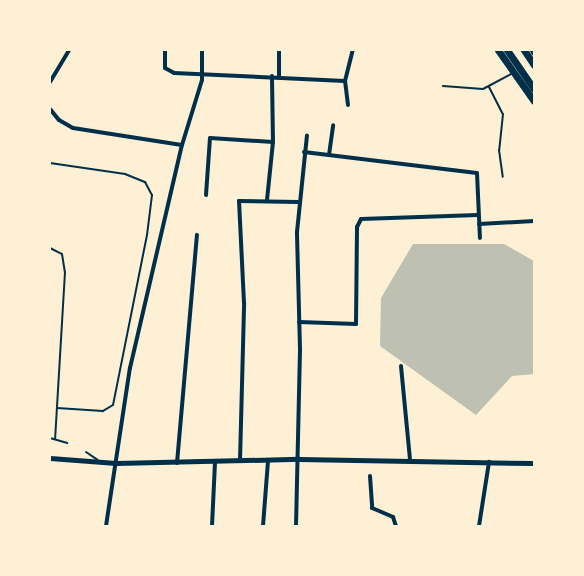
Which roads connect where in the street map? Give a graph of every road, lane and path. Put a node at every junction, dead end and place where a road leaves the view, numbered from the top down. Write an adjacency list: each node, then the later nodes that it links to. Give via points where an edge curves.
1 (70, 50): 15 (street)
2 (165, 50): 11 (street, via 166,70)
3 (202, 50): 11 (street)
4 (278, 50): 13 (street)
5 (353, 50): 14 (street)
6 (498, 50): 10 (highway)
7 (507, 50): 10 (highway)
8 (531, 51): 9 (highway)
9 (534, 65)
10 (516, 70): 17 (lane); 18 (highway); 19 (highway)
11 (202, 73): 12 (street); 25 (street)
12 (272, 76): 13 (street); 24 (street)
13 (279, 76): 14 (street)
14 (345, 81): 20 (street)
15 (50, 82)
16 (443, 86): 17 (lane, via 472,90)
17 (489, 87): 29 (lane, via 503,114 499,150)
18 (534, 89)
19 (534, 101)
20 (348, 105)
21 (50, 109): 25 (street, via 59,120 73,128)
22 (333, 125): 27 (street)
23 (307, 136): 26 (street)
24 (273, 142): 30 (street, via 210,138); 31 (street)
25 (182, 145): 54 (street, via 130,368)
26 (304, 152): 27 (street); 32 (street)
27 (329, 155): 33 (street, via 474,172 479,176)
28 (50, 162): 41 (lane, via 125,174 144,182 152,195 148,235 113,405 103,410)
29 (503, 177)
30 (206, 195)
31 (267, 200): 32 (street); 49 (street, via 239,201 244,303)
32 (298, 202): 39 (street)
33 (478, 215): 35 (street); 39 (street, via 361,219 357,228 356,324)
34 (534, 221): 35 (street)
35 (479, 224): 37 (street)
36 (197, 235): 55 (street)
37 (480, 238)
38 (50, 248): 41 (lane, via 62,254 65,272)
39 (299, 322): 47 (street)
40 (401, 366): 48 (street)
41 (57, 408): 43 (lane)
42 (50, 438): 43 (lane)
43 (55, 439): 44 (lane)
44 (67, 444)
45 (86, 452): 51 (lane)
46 (50, 458): 51 (street)
47 (299, 459): 48 (street); 50 (street); 61 (street)
48 (410, 459): 52 (street)
49 (240, 461): 50 (street); 56 (street)
50 (268, 461): 60 (street)
51 (103, 462): 54 (street)
52 (489, 462): 53 (street); 63 (street)
53 (534, 462)
54 (116, 463): 55 (street); 58 (street)
55 (177, 463): 56 (street)
56 (215, 463): 59 (street)
57 (370, 476): 62 (street, via 372,508 393,517)
58 (106, 526)
59 (212, 526)
60 (263, 526)
61 (296, 526)
62 (396, 526)
63 (479, 526)

